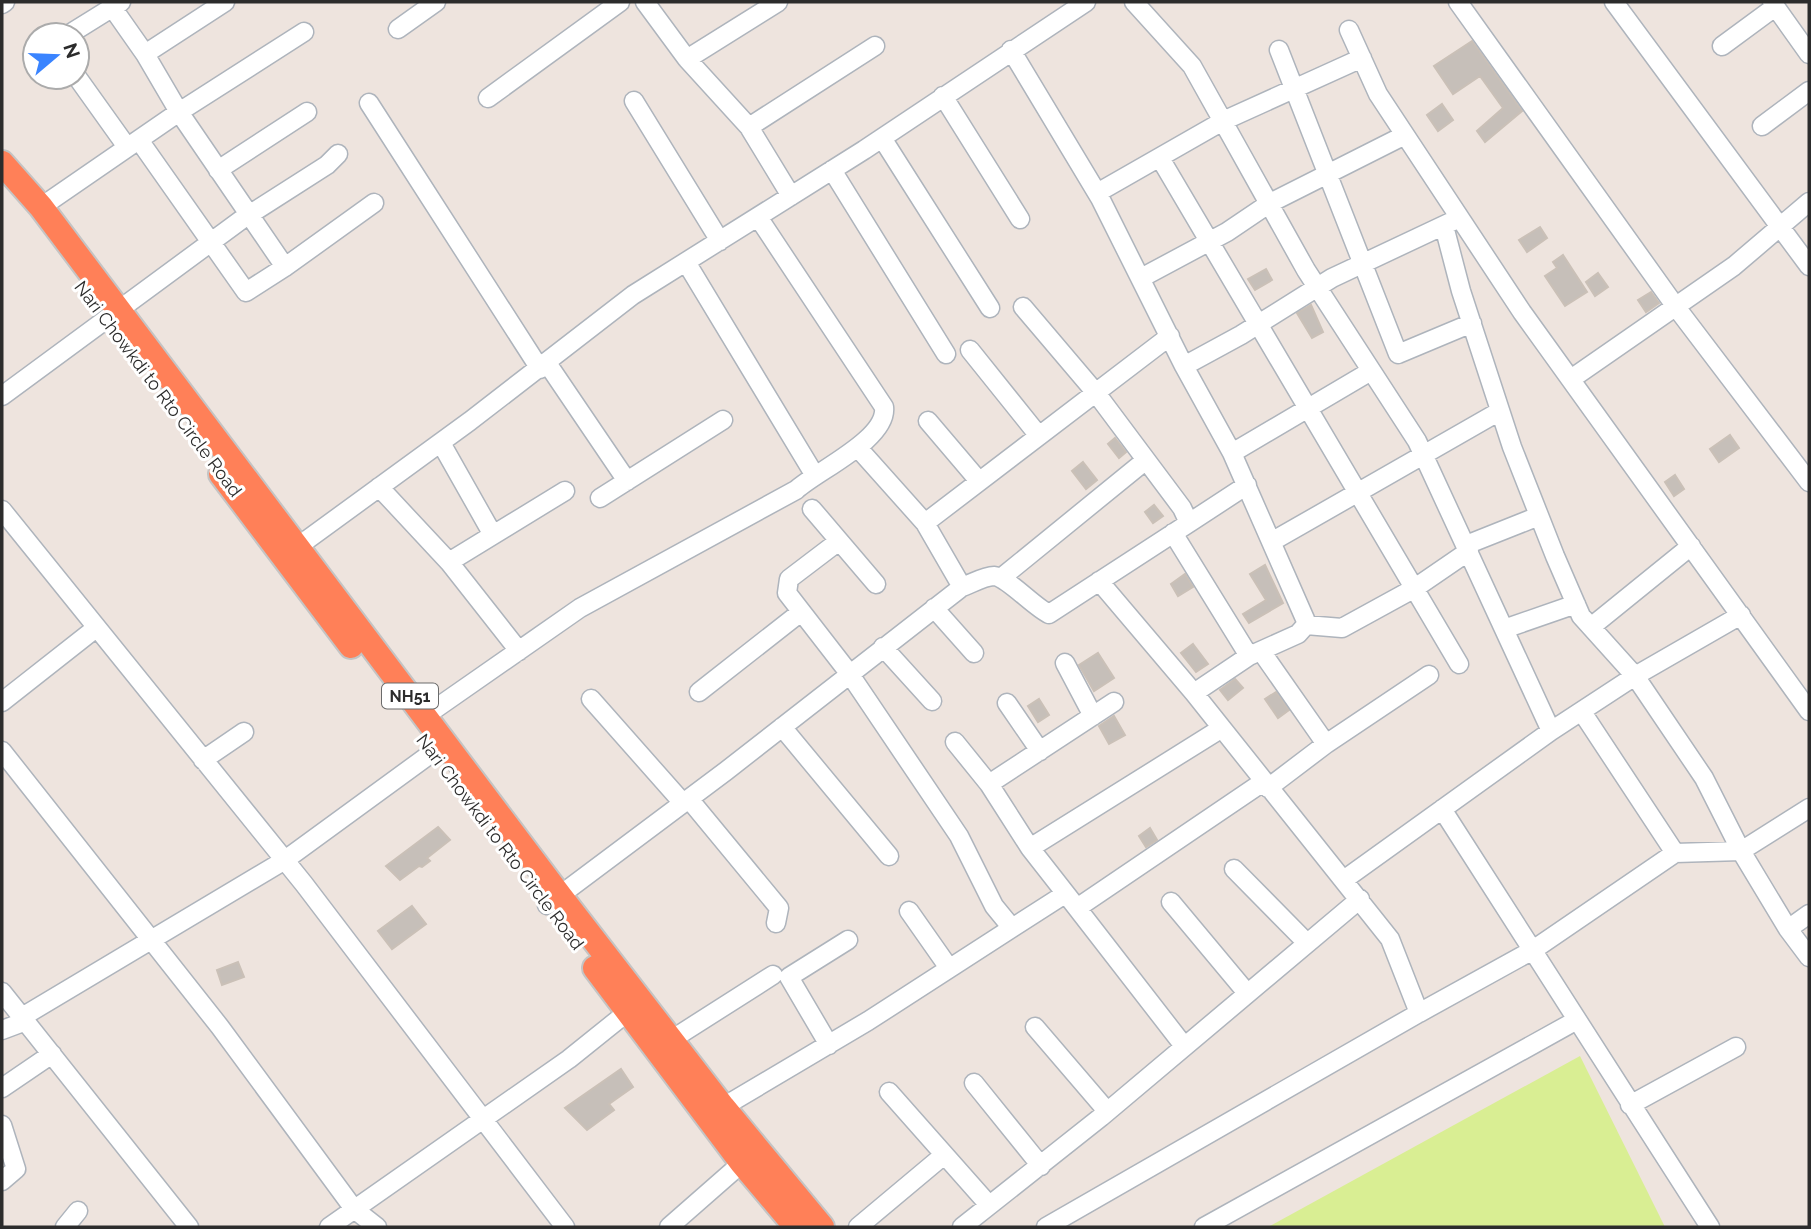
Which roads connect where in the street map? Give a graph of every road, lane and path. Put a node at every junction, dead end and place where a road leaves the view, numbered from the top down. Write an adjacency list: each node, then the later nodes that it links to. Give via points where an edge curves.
1 (225, 2): 20 (street)
2 (436, 2): 13 (street)
3 (620, 2): 28 (street)
4 (645, 2): 23 (street)
5 (778, 2): 23 (street)
6 (1086, 2): 18 (street)
7 (1134, 2): 33 (street, via 1192,66)
8 (1458, 2): 67 (street)
9 (117, 4): 12 (street); 20 (street)
10 (1773, 4): 17 (street); 21 (street)
11 (1622, 5): 56 (street)
12 (90, 21)
13 (398, 29)
14 (1349, 30): 22 (street)
15 (304, 32): 32 (street)
16 (875, 46): 35 (street)
17 (1722, 46)
18 (1011, 50): 27 (street); 46 (street)
19 (1279, 50): 24 (street)
20 (145, 54): 32 (street)
21 (1809, 54)
22 (1362, 58): 24 (street); 36 (street, via 1378,94)
23 (687, 60): 35 (street)
24 (1294, 88): 33 (street); 44 (street)
25 (89, 91): 38 (street)
26 (1809, 91): 34 (street)
27 (943, 96): 37 (street); 54 (street)
28 (488, 98)
29 (634, 101): 57 (street)
30 (369, 103): 76 (street)
31 (307, 111): 42 (street)
32 (179, 112): 38 (street); 42 (street)
33 (1223, 121): 40 (street); 48 (street)
34 (1762, 126)
35 (749, 127): 47 (street)
36 (1405, 135): 44 (street); 55 (street)
37 (882, 138): 43 (street); 68 (street)
38 (133, 143): 51 (street); 59 (street)
39 (338, 154): 52 (street)
40 (1160, 158): 46 (street); 58 (street)
41 (2, 163): 51 (highway, NH51)
42 (218, 170): 52 (street)
43 (832, 170): 47 (street); 74 (street)
44 (1327, 173): 48 (street); 61 (street)
45 (2, 188): 69 (highway, Nari Chowkdi to Rto Circle Road / NH51)
46 (1097, 193): 64 (street)
47 (791, 196): 53 (street)
48 (1270, 202): 58 (street); 65 (street)
49 (1809, 202): 56 (street)
50 (374, 203): 63 (street)
51 (41, 207): 69 (highway, NH51)
52 (250, 214): 59 (street); 63 (street)
53 (758, 217): 57 (street); 88 (street, via 884,407 882,425)
54 (1020, 219)
55 (1452, 222): 61 (street); 70 (street); 79 (street)
56 (1780, 226): 62 (street); 67 (street)
57 (720, 241): 60 (street)
58 (1209, 242): 64 (street); 71 (street)
59 (211, 243): 63 (street, via 246,292); 69 (street)
60 (686, 262): 76 (street, via 633,295); 92 (street)
61 (1363, 263): 65 (street); 75 (street)
62 (1809, 266)
63 (285, 267)
64 (1142, 278): 72 (street)
65 (1317, 286): 71 (street); 78 (street)
66 (1023, 307): 80 (street)
67 (1676, 307): 79 (street); 95 (street)
68 (990, 308)
69 (114, 315): 81 (street); 111 (highway, Nari Chowkdi to Rto Circle Road / NH51)
70 (1472, 323): 75 (street); 83 (street)
71 (1256, 325): 77 (street); 82 (street)
72 (1170, 336): 77 (street); 80 (street)
73 (970, 350): 86 (street)
74 (946, 354)
75 (1398, 354): 78 (street)
76 (543, 366): 87 (street); 93 (street)
77 (1184, 366): 89 (street)
78 (1369, 369): 82 (street); 90 (street)
79 (1571, 379): 109 (street)
80 (1096, 393): 86 (street); 91 (street)
81 (2, 396)
82 (1310, 407): 89 (street); 99 (street)
83 (1500, 411): 90 (street); 103 (street)
84 (723, 420): 93 (street)
85 (928, 421): 94 (street)
86 (1039, 436): 94 (street)
87 (441, 443): 97 (street); 106 (street)
88 (858, 449): 92 (street); 104 (street)
89 (1233, 453): 96 (street)
90 (1424, 456): 99 (street); 110 (street)
91 (1146, 460): 105 (street, via 1182,508); 113 (street)
92 (814, 474): 127 (street, via 796,490 580,608)
93 (627, 481): 100 (street)
94 (979, 481): 104 (street)
95 (1809, 482)
96 (1247, 485): 105 (street); 108 (street)
97 (379, 487): 111 (street); 112 (street)
98 (565, 491): 106 (street)
99 (1359, 495): 108 (street); 117 (street)
100 (600, 498)
101 (812, 509): 107 (street)
102 (2, 510): 124 (street)
103 (1539, 516): 110 (street); 118 (street)
104 (925, 523): 116 (street)
105 (1181, 528): 114 (street); 129 (street)
106 (493, 536): 112 (street)
107 (839, 541): 115 (street); 120 (street, via 786,582 787,593)
108 (1273, 541): 122 (street)
109 (1691, 546): 121 (street); 123 (street)
110 (1467, 548): 117 (street); 125 (street)
111 (290, 553): 144 (highway, NH51); 154 (highway, Nari Chowkdi to Rto Circle Road / NH51)
112 (449, 562): 127 (street)
113 (1001, 578): 114 (street, via 1049,614); 116 (street, via 993,576)
114 (1099, 581): 136 (street)
115 (876, 584)
116 (962, 587): 119 (street)
117 (1415, 588): 122 (street, via 1342,628); 131 (street)
118 (1576, 604): 123 (street); 125 (street)
119 (934, 608): 126 (street); 128 (street)
120 (801, 611): 132 (street); 135 (street)
121 (1741, 615): 134 (street); 142 (street)
122 (1306, 625): 129 (street, via 1298,634)
123 (1591, 627): 134 (street)
124 (96, 628): 139 (street); 155 (street)
125 (1504, 629): 148 (street)
126 (883, 647): 132 (street); 138 (street)
127 (519, 651): 144 (street)
128 (974, 653)
129 (1255, 653): 136 (street); 151 (street)
130 (1065, 663): 145 (street)
131 (1459, 664)
132 (849, 673): 146 (street); 176 (street, via 959,836 994,906)
133 (1429, 675): 151 (street)
134 (1635, 676): 143 (street); 162 (street, via 1704,778)
135 (699, 692)
136 (1194, 692): 147 (street)
137 (591, 699): 158 (street)
138 (932, 701)
139 (2, 702)
140 (1114, 702): 145 (street)
141 (1007, 703): 153 (street)
142 (1809, 711)
143 (1581, 712): 148 (street); 163 (street)
144 (425, 716): 170 (highway, NH51)
145 (1093, 716): 153 (street)
146 (782, 727): 158 (street); 164 (street)
147 (1222, 728): 157 (street); 161 (street)
148 (1551, 731): 160 (street)
149 (244, 732): 155 (street)
150 (955, 742): 156 (street)
151 (1326, 744): 157 (street)
152 (2, 751): 179 (street)
153 (1040, 751): 156 (street)
154 (433, 752): 165 (street); 170 (highway, Nari Chowkdi to Rto Circle Road / NH51)
155 (203, 760): 165 (street)
156 (989, 784): 161 (street)
157 (1266, 785): 167 (street); 172 (street)
158 (686, 801): 170 (street); 175 (street, via 779,908)
159 (1809, 808): 162 (street)
160 (1442, 809): 167 (street); 181 (street)
161 (1030, 848): 168 (street)
162 (1741, 850): 163 (street); 177 (street)
163 (1675, 853): 181 (street)
164 (889, 856)
165 (285, 860): 179 (street); 204 (street)
166 (1234, 870): 180 (street)
167 (1345, 879): 169 (street)
168 (1065, 894): 172 (street); 176 (street)
169 (1360, 899): 180 (street); 188 (street, via 1390,939)
170 (553, 900): 187 (highway, Nari Chowkdi to Rto Circle Road / NH51)
171 (1171, 902): 186 (street)
172 (1077, 908): 195 (street)
173 (909, 911): 183 (street)
174 (1809, 914): 177 (street)
175 (776, 923)
176 (1012, 928): 183 (street)
177 (1788, 929): 182 (street)
178 (848, 940): 194 (street, via 789,977)
179 (153, 942): 189 (street); 211 (street)
180 (1307, 943): 186 (street)
181 (1534, 950): 188 (street); 190 (street)
182 (1809, 957)
183 (949, 968): 194 (street)
184 (773, 975): 193 (street)
185 (2, 992): 189 (street)
186 (1247, 993): 195 (street)
187 (635, 1007): 193 (highway, NH51); 204 (street); 207 (highway, Nari Chowkdi to Rto Circle Road / NH51)
188 (1419, 1013): 223 (street)
189 (24, 1019): 192 (street); 197 (street)
190 (1577, 1020): 201 (street); 224 (street)
191 (1035, 1027): 203 (street)
192 (2, 1030)
193 (671, 1040): 202 (highway, NH51)
194 (829, 1045): 202 (street)
195 (1184, 1046): 203 (street)
196 (1737, 1047): 201 (street)
197 (52, 1054): 199 (street); 215 (street)
198 (974, 1083): 208 (street)
199 (2, 1088)
200 (889, 1092): 206 (street)
201 (1630, 1105): 225 (street)
202 (723, 1107): 220 (highway, NH51)
203 (1107, 1111): 208 (street)
204 (484, 1117): 211 (street); 218 (street)
205 (2, 1125): 209 (street, via 16,1169)
206 (944, 1155): 210 (street); 221 (street)
207 (742, 1163): 213 (street); 219 (highway, Nari Chowkdi to Rto Circle Road / NH51)
208 (1041, 1166): 210 (street)
209 (2, 1181)
210 (989, 1205): 222 (street)
211 (354, 1209): 216 (street); 217 (street)
212 (78, 1211): 214 (street)
213 (674, 1226)
214 (65, 1227)
215 (189, 1227)
216 (329, 1227)
217 (377, 1227)
218 (565, 1227)
219 (796, 1227)
220 (821, 1227)
221 (858, 1227)
222 (962, 1227)
223 (1046, 1227)
224 (1204, 1227)
225 (1710, 1227)

